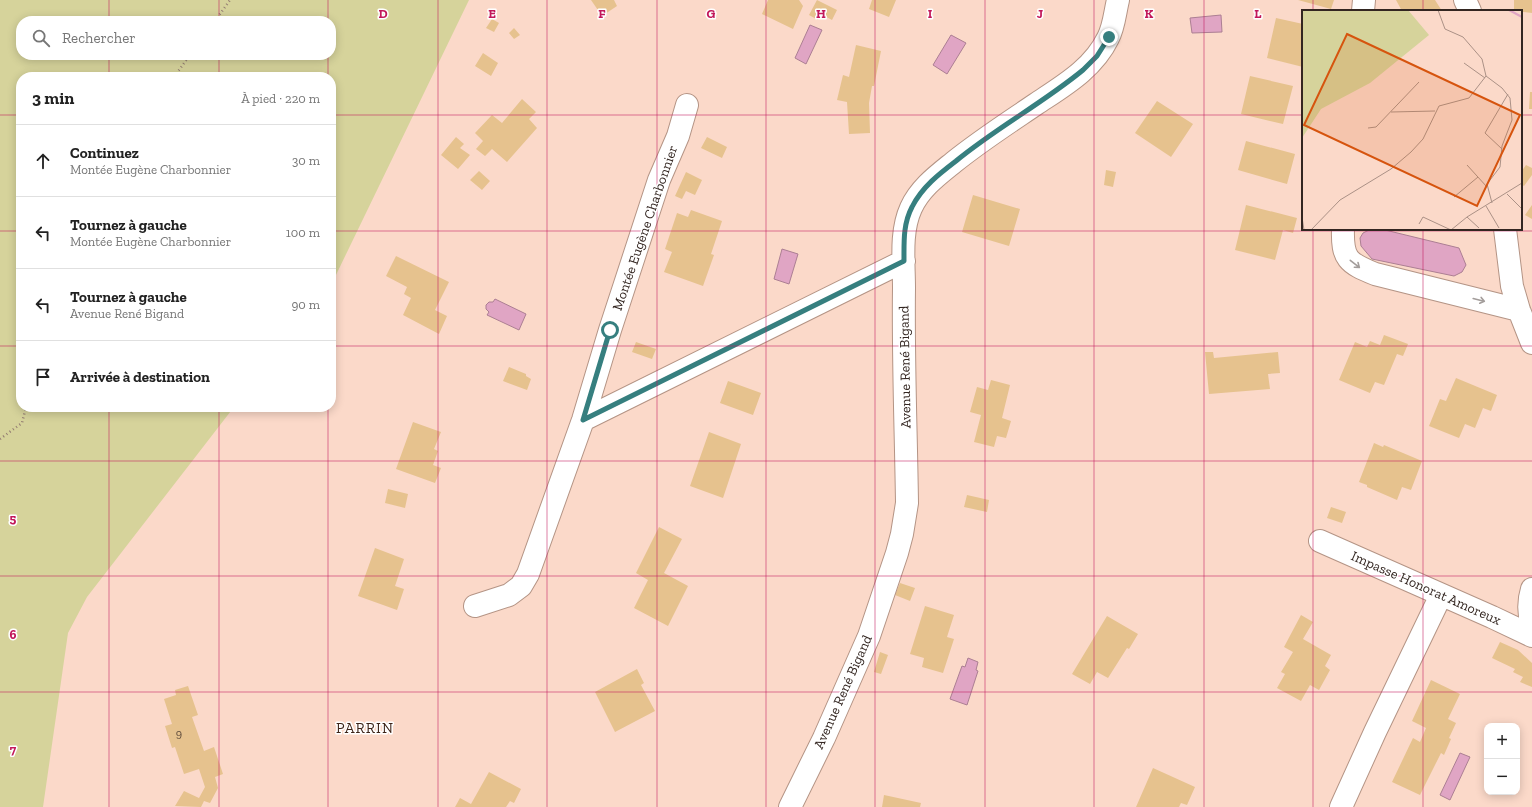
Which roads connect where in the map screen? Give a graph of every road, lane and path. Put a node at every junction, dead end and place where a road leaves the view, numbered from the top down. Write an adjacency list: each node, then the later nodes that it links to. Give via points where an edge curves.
1 (230, 0): 7 (path)
2 (1118, 0): 13 (street, Avenue René Bigand, via 1109,37 1091,63 1075,78 972,148 933,179 918,195 905,225)
3 (1364, 0): 5 (street)
4 (1464, 0): 6 (street)
5 (1363, 10)
6 (1469, 10)
7 (219, 16)
8 (186, 60): 9 (path)
9 (178, 72)
10 (686, 105): 17 (street, Montée Eugène Charbonnier, via 678,136 656,187)
11 (1343, 230): 14 (street, one-way to 14, via 1343,245 1348,257 1360,268)
12 (1505, 230): 14 (street, via 1512,286)
13 (904, 261): 17 (street); 25 (street, Avenue René Bigand, via 907,503 902,534 869,636)
14 (1519, 310): 15 (street)
15 (1532, 343)
16 (25, 412): 18 (path, via 22,423)
17 (583, 420): 22 (street, Montée Eugène Charbonnier, via 522,586 509,595)
18 (0, 439)
19 (1320, 541): 21 (street, Impasse Honorat Amoreux)
20 (1532, 589): 23 (street, via 1529,608)
21 (1441, 595): 24 (street, Impasse Honorat Amoreux); 26 (street)
22 (475, 606)
23 (1532, 625)
24 (1532, 636)
25 (790, 807)
26 (1341, 807)

